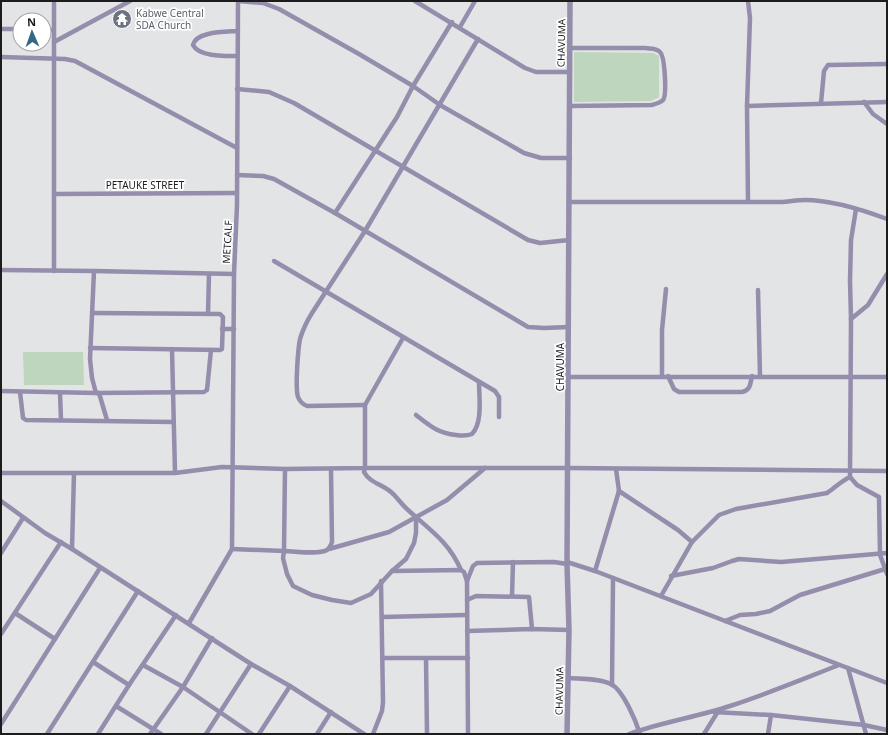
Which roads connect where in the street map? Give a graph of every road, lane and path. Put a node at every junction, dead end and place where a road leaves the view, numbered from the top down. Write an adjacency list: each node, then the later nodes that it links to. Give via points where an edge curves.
1 (54, 1): 12 (street)
2 (130, 1): 15 (street)
3 (238, 1): 13 (street, METCALF); 22 (street, via 263,3 279,9)
4 (415, 1): 8 (street)
5 (475, 1): 9 (street)
6 (570, 1): 16 (street, CHAVUMA)
7 (748, 1): 29 (street, via 750,18)
8 (452, 22): 9 (street); 22 (street)
9 (460, 27): 14 (street)
10 (1, 29): 11 (street)
11 (12, 29)
12 (54, 30): 15 (street)
13 (238, 31): 17 (street, METCALF); 17 (street, via 202,36 193,45 198,50 212,55)
14 (478, 39): 21 (street, via 536,72); 27 (street)
15 (54, 42): 19 (street)
16 (570, 48): 21 (street, CHAVUMA); 28 (street, via 656,49 663,60 665,93 664,99 652,105)
17 (237, 56): 23 (street, METCALF)
18 (1, 57): 19 (street)
19 (53, 59): 31 (street, via 65,59 86,66); 37 (street)
20 (887, 64): 26 (street, via 828,65 824,71)
21 (570, 72): 28 (street, CHAVUMA)
22 (412, 86): 27 (street); 32 (street, via 397,117)
23 (237, 90): 31 (street, METCALF); 32 (street, via 258,90 278,95)
24 (864, 102): 25 (street); 26 (street); 30 (street, via 873,114)
25 (887, 102)
26 (821, 103): 29 (street)
27 (440, 105): 33 (street, via 524,153 541,158); 34 (street)
28 (570, 106): 33 (street, CHAVUMA)
29 (747, 106): 39 (street)
30 (887, 124)
31 (237, 148): 35 (street, METCALF)
32 (376, 150): 34 (street); 41 (street)
33 (570, 158): 38 (street, CHAVUMA)
34 (403, 166): 43 (street); 44 (street, via 528,240 540,243)
35 (237, 175): 36 (street, METCALF); 41 (street, via 274,179)
36 (237, 193): 37 (street, PETAUKE STREET); 50 (street, METCALF)
37 (54, 194): 47 (street)
38 (569, 202): 39 (street); 44 (street, CHAVUMA)
39 (748, 202): 40 (street, via 806,200)
40 (856, 209): 42 (street); 57 (street, via 851,246)
41 (335, 213): 43 (street)
42 (887, 219)
43 (365, 231): 54 (street); 58 (street, via 528,326)
44 (569, 240): 58 (street, CHAVUMA)
45 (274, 261): 54 (street)
46 (1, 270): 47 (street, METCALF)
47 (54, 271): 48 (street, METCALF)
48 (94, 271): 49 (street, METCALF); 55 (street)
49 (209, 274): 50 (street, METCALF); 56 (street)
50 (234, 274): 60 (street)
51 (887, 274): 57 (street, via 868,305)
52 (666, 289): 65 (street, via 662,330)
53 (758, 290): 68 (street)
54 (325, 292): 61 (street); 78 (street, via 309,318 300,340 297,359 298,395 302,404 307,406)
55 (93, 313): 56 (street); 62 (street)
56 (208, 314): 59 (street, via 222,315)
57 (851, 319): 69 (street)
58 (569, 327): 70 (street, CHAVUMA)
59 (222, 329): 60 (street); 64 (street, via 222,349)
60 (234, 329): 88 (street)
61 (404, 338): 72 (street); 78 (street)
62 (90, 348): 63 (street); 77 (street, via 90,369)
63 (172, 349): 64 (street); 76 (street)
64 (211, 350): 76 (street, via 206,391)
65 (662, 376): 66 (street); 70 (street)
66 (668, 376): 67 (street); 67 (street, via 674,389 679,392 742,392 750,387)
67 (752, 376): 68 (street)
68 (760, 376): 69 (street)
69 (851, 376): 71 (street); 95 (street)
70 (568, 377): 86 (street, CHAVUMA)
71 (887, 377)
72 (479, 382): 79 (street, via 479,416 477,426 469,436 444,434); 80 (street, via 498,393)
73 (1, 391): 74 (street)
74 (20, 392): 75 (street); 81 (street, via 24,420)
75 (60, 392): 77 (street); 81 (street)
76 (172, 392): 77 (street); 83 (street)
77 (98, 393): 82 (street)
78 (365, 405): 84 (street)
79 (416, 415)
80 (499, 417)
81 (61, 420): 82 (street)
82 (107, 420): 83 (street)
83 (173, 422): 93 (street)
84 (365, 468): 85 (street); 89 (street); 98 (street, via 364,472 368,478 391,492)
85 (485, 468): 86 (street); 98 (street, via 447,500)
86 (568, 468): 87 (street); 110 (street, CHAVUMA)
87 (616, 468): 95 (street); 96 (street)
88 (233, 469): 90 (street); 93 (street, via 222,467); 103 (street)
89 (331, 469): 90 (street); 104 (street, via 332,542)
90 (285, 470): 105 (street)
91 (887, 471): 95 (street)
92 (1, 473): 94 (street)
93 (175, 473): 94 (street)
94 (74, 474): 102 (street)
95 (850, 474): 101 (street, via 827,493 726,512 714,519); 108 (street, via 857,485 879,497)
96 (619, 491): 101 (street); 114 (street)
97 (1, 501): 99 (street)
98 (416, 517): 104 (street, via 389,532); 112 (street, via 444,542 456,557); 113 (street, via 414,543 406,559)
99 (23, 518): 100 (street); 106 (street)
100 (61, 542): 102 (street); 124 (street)
101 (692, 542): 116 (street)
102 (72, 549): 111 (street)
103 (232, 549): 105 (street); 129 (street)
104 (329, 549): 105 (street, via 316,552)
105 (284, 551): 118 (street, via 283,558 292,586 312,596 352,603 371,594)
106 (1, 553)
107 (887, 553): 108 (street)
108 (880, 555): 115 (street); 116 (street, via 774,562 732,560 714,568)
109 (513, 562): 110 (street); 119 (street, via 477,563); 121 (street)
110 (567, 563): 114 (street); 131 (street, CHAVUMA)
111 (100, 568): 120 (street); 135 (street)
112 (461, 570): 113 (street); 119 (street)
113 (392, 571): 118 (street)
114 (595, 571): 117 (street)
115 (886, 571): 128 (street, via 800,596 770,611 740,615)
116 (671, 576): 122 (street)
117 (614, 578): 122 (street); 147 (street)
118 (381, 581): 127 (street)
119 (467, 581): 123 (street)
120 (138, 590): 125 (street); 139 (street)
121 (512, 596): 123 (street, via 476,596); 130 (street, via 529,597)
122 (661, 596): 128 (street)
123 (467, 600): 126 (street)
124 (15, 613): 133 (street); 135 (street)
125 (176, 615): 129 (street); 141 (street)
126 (466, 615): 127 (street); 132 (street)
127 (382, 618): 136 (street)
128 (725, 621): 142 (street)
129 (189, 623): 134 (street)
130 (532, 629): 131 (street); 132 (street)
131 (569, 630): 144 (street, CHAVUMA)
132 (467, 631): 138 (street)
133 (1, 634)
134 (212, 638): 140 (street); 149 (street)
135 (55, 640): 156 (street)
136 (383, 658): 137 (street); 169 (street, via 382,711)
137 (426, 658): 138 (street); 170 (street)
138 (468, 658): 171 (street)
139 (93, 662): 146 (street); 161 (street)
140 (251, 664): 148 (street); 151 (street)
141 (143, 665): 146 (street); 149 (street)
142 (839, 665): 143 (street); 153 (street)
143 (848, 668): 145 (street); 157 (street)
144 (568, 678): 147 (street, via 595,680); 172 (street, CHAVUMA)
145 (887, 683)
146 (129, 685): 150 (street)
147 (612, 685): 160 (street, via 622,696)
148 (290, 686): 152 (street); 166 (street)
149 (183, 687): 151 (street); 159 (street)
150 (116, 706): 159 (street); 162 (street)
151 (220, 712): 164 (street); 165 (street)
152 (330, 712): 167 (street); 168 (street)
153 (710, 712): 154 (street); 160 (street, via 667,722)
154 (718, 713): 155 (street); 174 (street)
155 (771, 716): 157 (street); 175 (street)
156 (1, 724)
157 (864, 725): 158 (street); 176 (street)
158 (887, 730)
159 (152, 732): 163 (street)
160 (640, 732): 173 (street)
161 (46, 734)
162 (98, 734)
163 (161, 734)
164 (206, 734)
165 (252, 734)
166 (259, 734)
167 (317, 734)
168 (364, 734)
169 (372, 734)
170 (427, 734)
171 (468, 734)
172 (567, 734)
173 (630, 734)
174 (704, 734)
175 (768, 734)
176 (866, 734)

